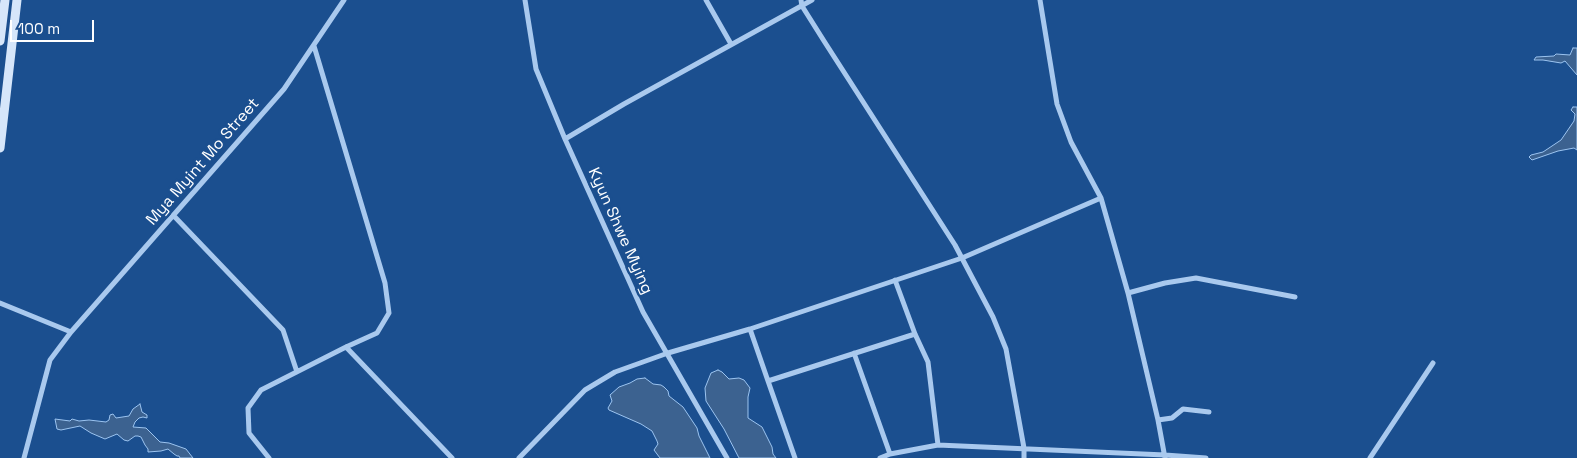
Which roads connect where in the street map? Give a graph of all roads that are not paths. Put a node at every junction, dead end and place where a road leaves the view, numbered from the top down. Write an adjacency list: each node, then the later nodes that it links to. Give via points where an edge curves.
1 (5, 0): 9 (main road)
2 (17, 0): 13 (main road)
3 (344, 0): 11 (street, Mya Myint Mo Street)
4 (525, 0): 12 (street, Kyun Shwe Mying, via 536,69)
5 (706, 0): 10 (street)
6 (812, 0): 8 (street)
7 (1040, 0): 14 (street, via 1057,104 1071,142)
8 (802, 3): 10 (street); 16 (street)
9 (0, 41)
10 (732, 44): 12 (street)
11 (314, 46): 15 (street, Mya Myint Mo Street, via 284,89); 24 (street, via 385,283 389,313 377,333)
12 (565, 139): 26 (street, Kyun Shwe Mying, via 643,312)
13 (0, 148)
14 (1101, 198): 16 (street); 18 (street)
15 (173, 215): 22 (street, Mya Myint Mo Street); 28 (street, via 283,330)
16 (962, 258): 17 (street); 33 (street, via 1006,349)
17 (895, 280): 21 (street); 23 (street)
18 (1128, 293): 19 (street, via 1196,278); 31 (street)
19 (1295, 297)
20 (0, 303): 22 (street)
21 (750, 329): 26 (street); 29 (street)
22 (71, 332): 37 (street, Mya Myint Mo Street, via 50,360)
23 (915, 334): 25 (street); 32 (street, via 928,362)
24 (346, 346): 28 (street); 39 (street)
25 (854, 353): 29 (street); 34 (street)
26 (668, 354): 40 (street, via 615,372 585,390); 41 (street, Kyun Shwe Mying)
27 (1434, 363): 46 (street)
28 (297, 372): 38 (street, via 261,390 248,408 249,432)
29 (768, 381): 42 (street)
30 (1209, 412): 31 (street, via 1183,409 1172,418)
31 (1158, 420): 36 (street)
32 (938, 445): 33 (street); 35 (street)
33 (1024, 448): 36 (street); 44 (street)
34 (890, 454): 35 (street); 43 (street)
35 (902, 455)
36 (1165, 456): 45 (street)
37 (24, 458)
38 (269, 458)
39 (452, 458)
40 (519, 458)
41 (728, 458)
42 (795, 458)
43 (880, 458)
44 (1024, 458)
45 (1206, 458)
46 (1370, 458)

